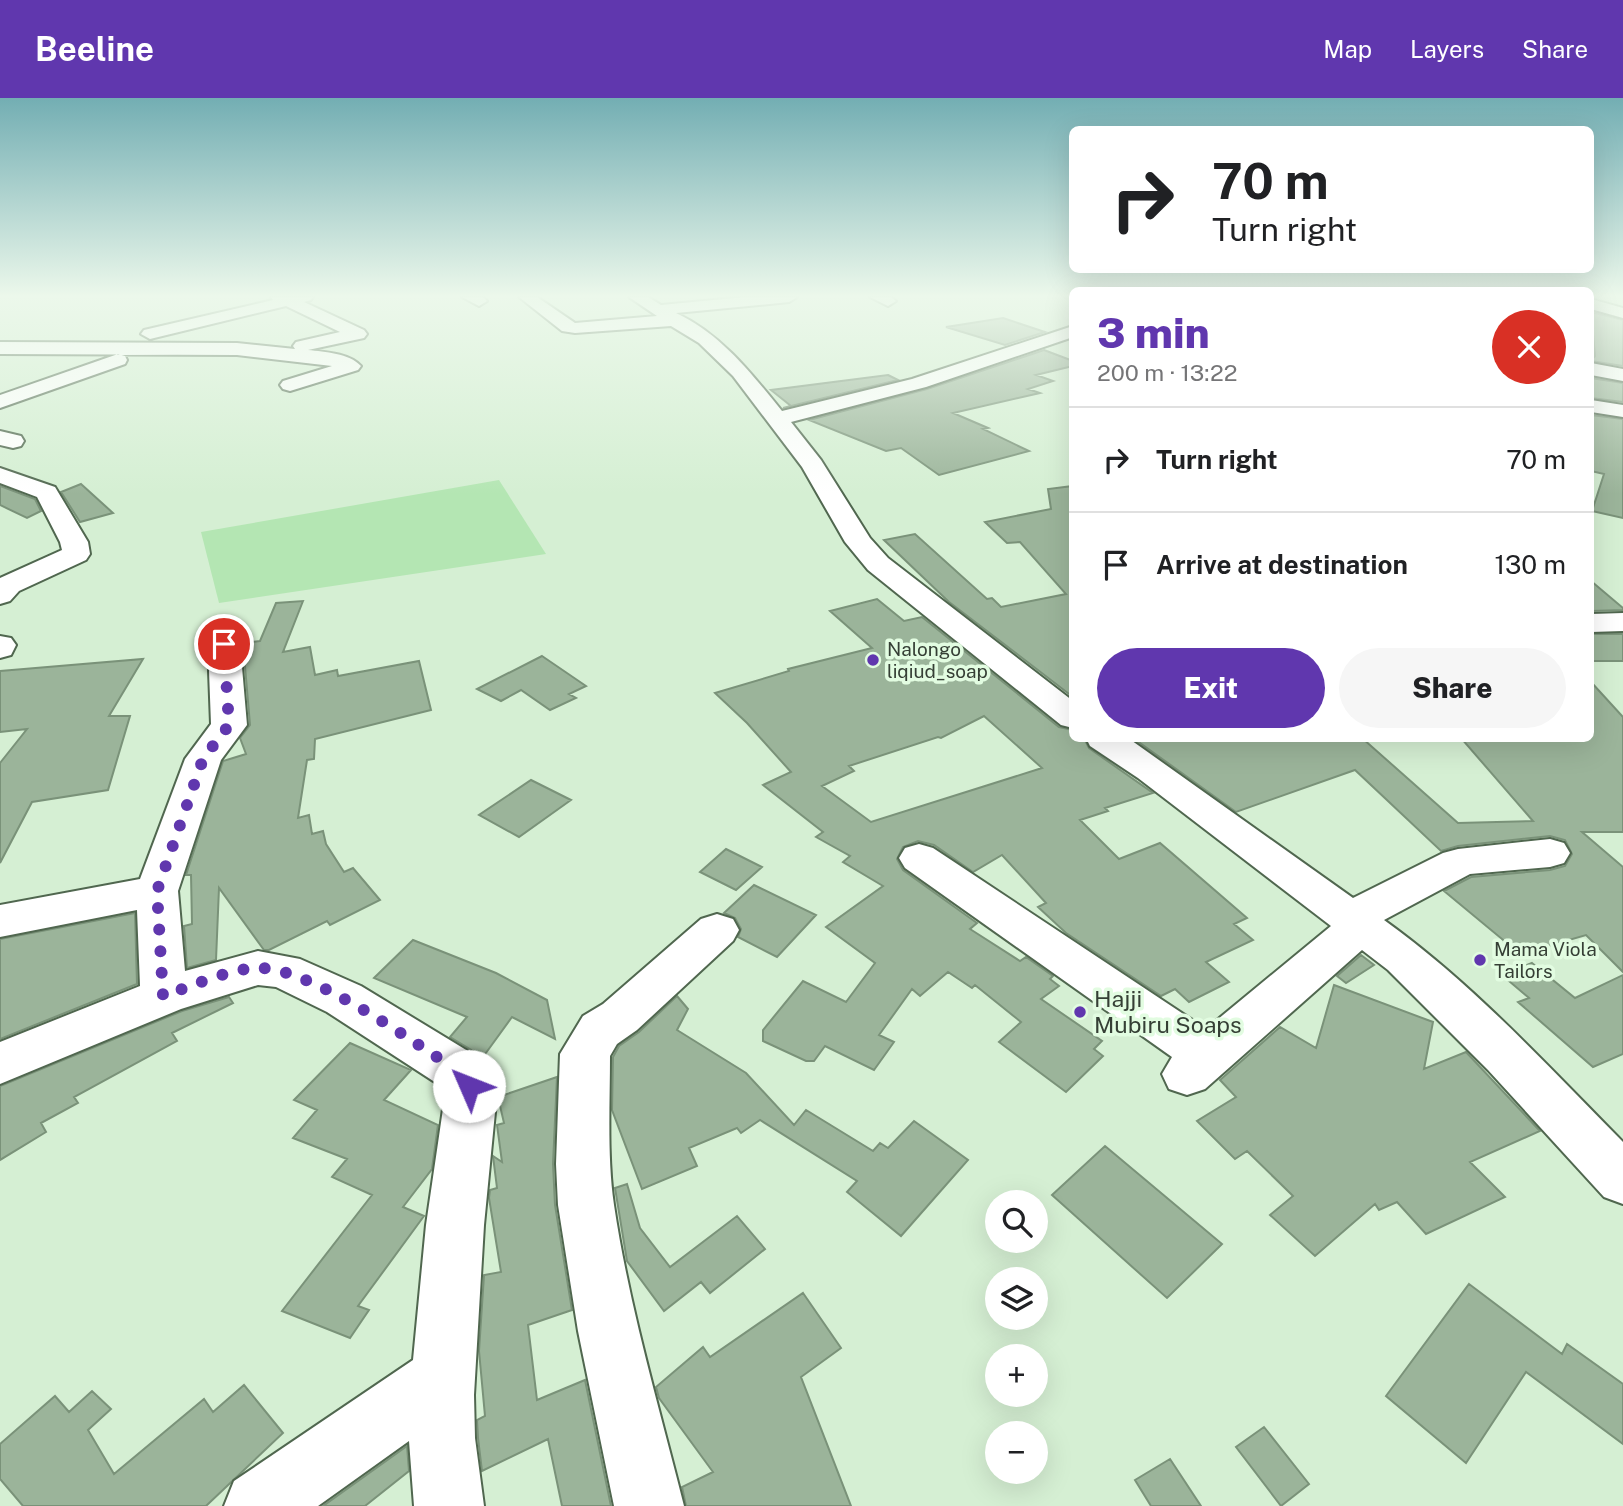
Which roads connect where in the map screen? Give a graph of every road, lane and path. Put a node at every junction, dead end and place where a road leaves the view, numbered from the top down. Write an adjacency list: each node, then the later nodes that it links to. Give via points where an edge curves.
1 (95, 363): 8 (street)
2 (342, 363): 7 (street, via 351,366)
3 (730, 363): 11 (street)
4 (979, 363): 11 (street, via 919,383)
5 (1594, 370): 6 (street)
6 (1623, 375)
7 (290, 385)
8 (0, 402)
9 (1594, 406): 10 (street)
10 (1623, 411)
11 (776, 419): 19 (street, via 813,465 859,542 878,564)
12 (0, 475): 13 (street)
13 (46, 492): 14 (street); 15 (street, via 76,554 9,585)
14 (11, 504)
15 (0, 595)
16 (1623, 622): 17 (street)
17 (1594, 623)
18 (224, 644): 23 (street, via 229,725 203,759)
19 (1069, 715)
20 (1109, 742): 25 (street)
21 (1550, 853): 25 (street, via 1458,863)
22 (919, 858): 25 (street, via 1197,1065)
23 (157, 891): 24 (street); 27 (street)
24 (0, 921)
25 (1356, 922): 29 (street, via 1439,989)
26 (717, 930): 33 (street, via 600,1030 584,1054 586,1205)
27 (163, 996): 28 (street); 30 (street, via 258,968 284,971 344,999 463,1074 470,1102)
28 (0, 1064)
29 (1623, 1179)
30 (443, 1378): 31 (street); 32 (street, via 442,1438)
31 (259, 1506)
32 (449, 1506)
33 (649, 1506)

